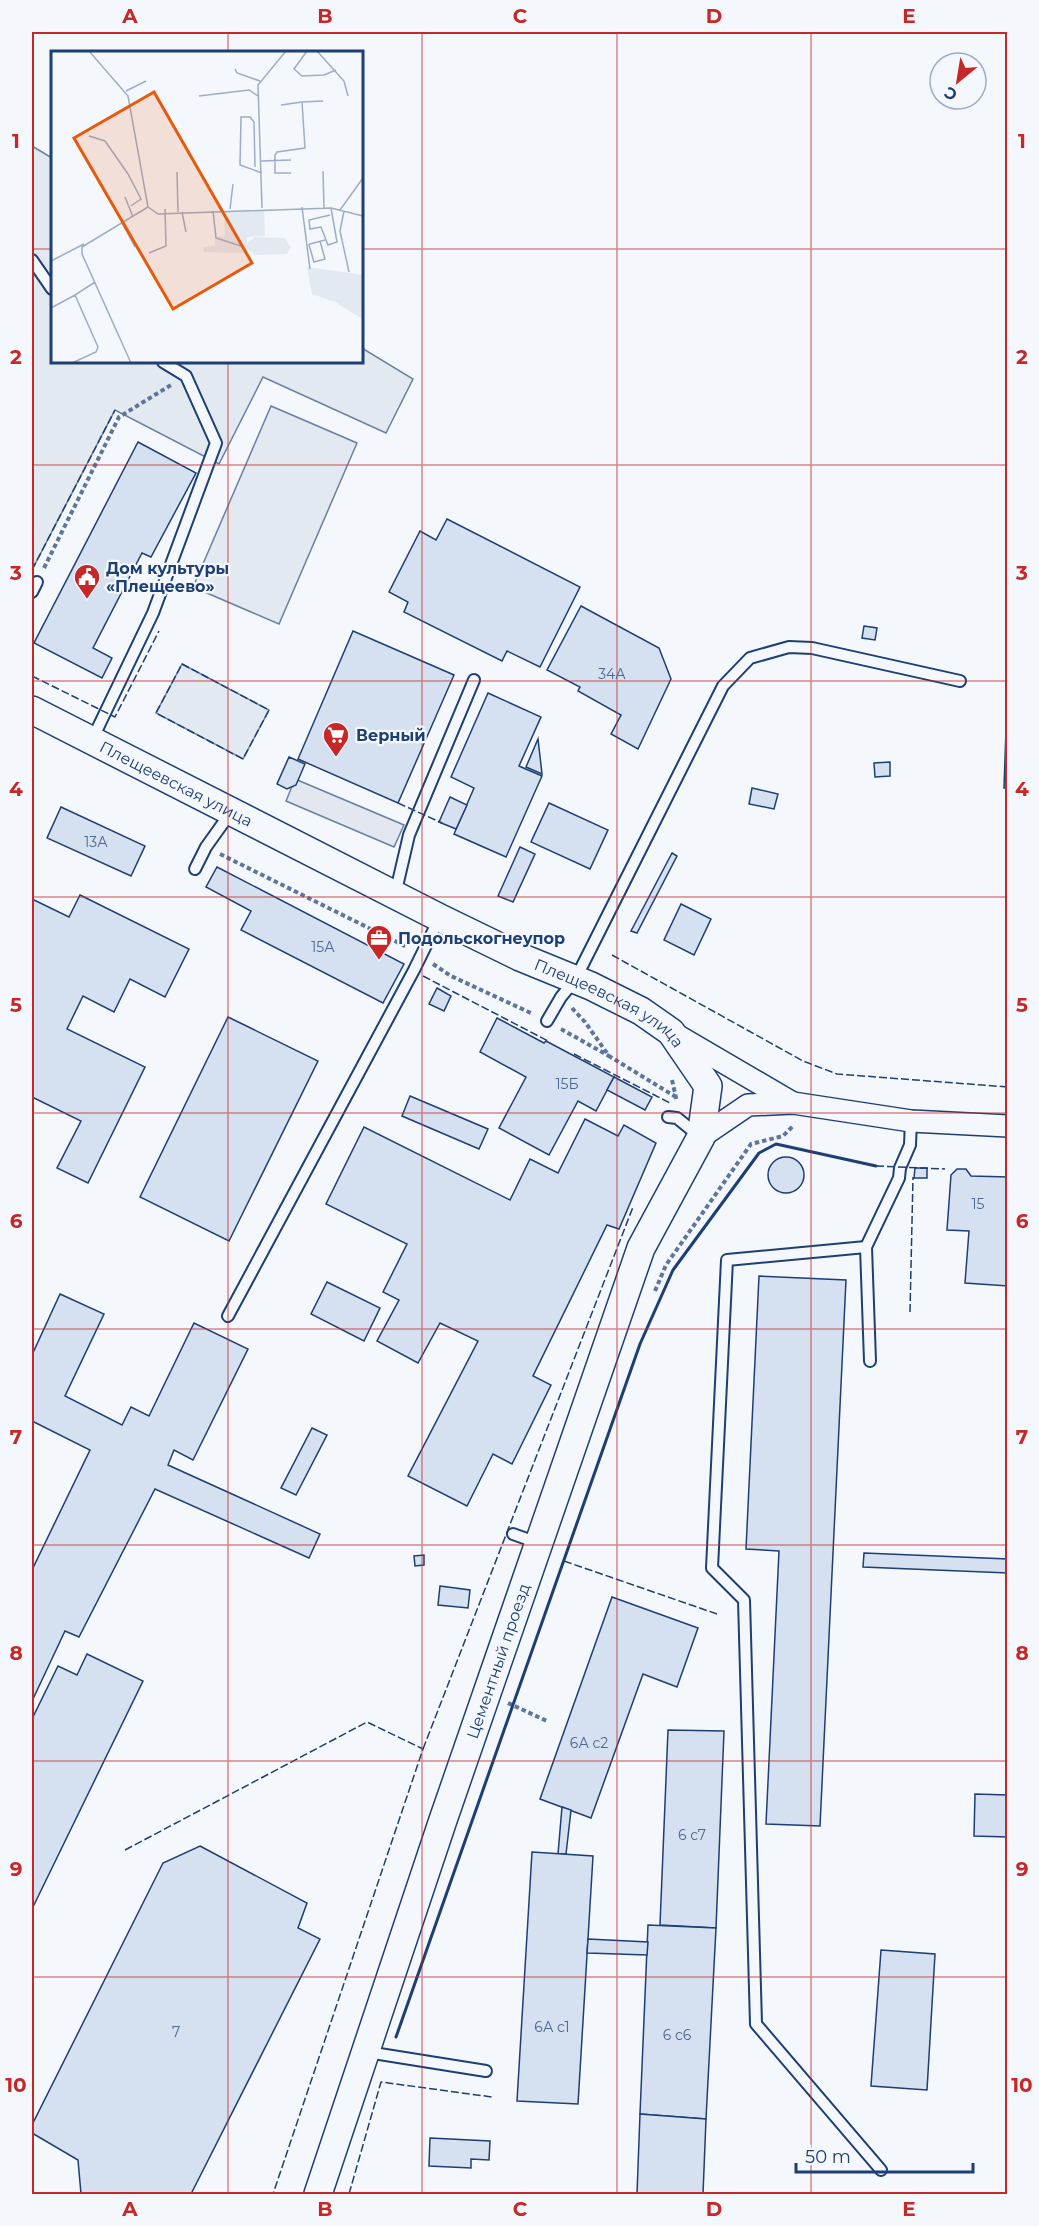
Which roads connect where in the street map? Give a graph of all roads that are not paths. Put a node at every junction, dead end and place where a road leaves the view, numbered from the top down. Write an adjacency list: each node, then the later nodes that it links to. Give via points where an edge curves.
1 (32, 260): 2 (lane)
2 (51, 288)
3 (165, 363): 7 (lane, via 186,376 216,443 153,613)
4 (474, 680): 10 (lane, via 409,835)
5 (960, 681): 12 (lane, via 812,648 789,647 750,658 723,686)
6 (32, 710): 7 (street, Плещеевская улица)
7 (91, 740): 8 (street, Плещеевская улица)
8 (231, 812): 9 (lane); 10 (street, Плещеевская улица)
9 (195, 869)
10 (395, 895): 11 (street, Плещеевская улица)
11 (440, 918): 12 (street, Плещеевская улица, via 520,957); 21 (lane)
12 (571, 994): 13 (lane); 14 (street, Плещеевская улица, via 641,1011)
13 (547, 1021)
14 (671, 1032): 15 (street); 19 (street, Плещеевская улица, via 708,1086)
15 (793, 1103): 17 (street); 19 (street, via 748,1105)
16 (672, 1117): 19 (lane)
17 (911, 1120): 18 (street); 20 (lane, via 910,1145 899,1178)
18 (1008, 1126)
19 (701, 1137): 23 (street, Цементный проезд, via 641,1248 525,1538 443,1820)
20 (866, 1247): 22 (lane); 25 (lane, via 727,1260 712,1568 744,1600 756,2024)
21 (228, 1316)
22 (870, 1361)
23 (366, 2052): 24 (lane); 26 (street, Цементный проезд)
24 (486, 2071)
25 (881, 2170)
26 (318, 2194)

